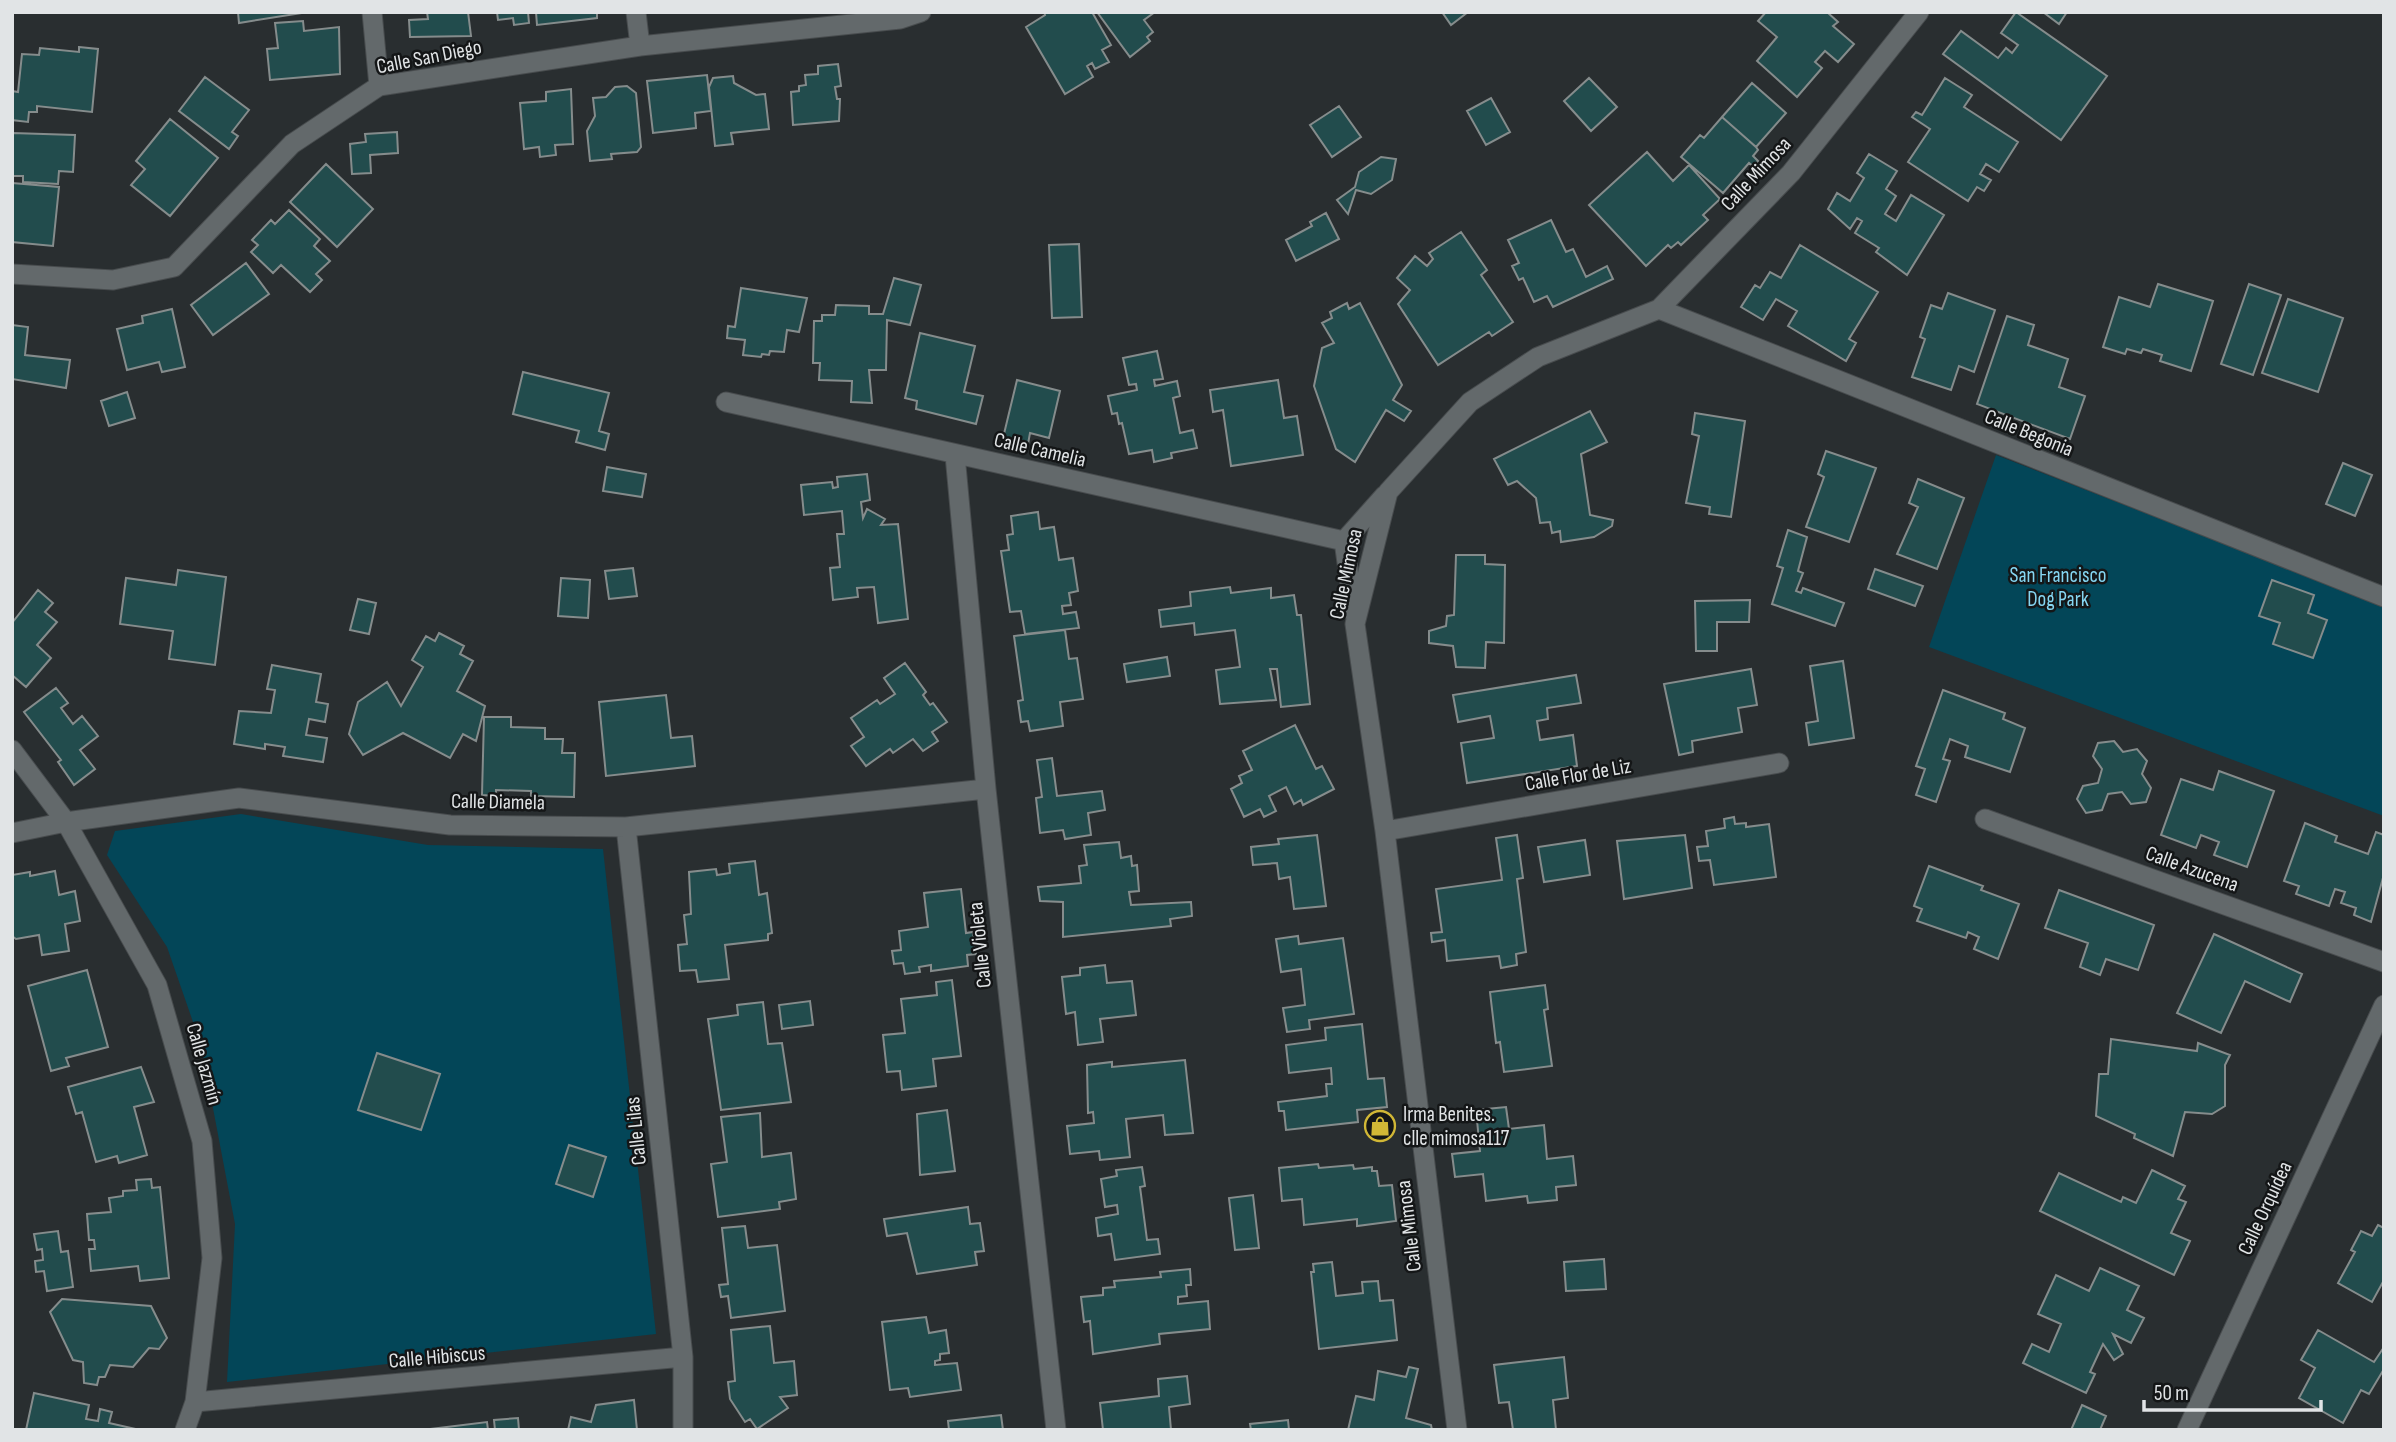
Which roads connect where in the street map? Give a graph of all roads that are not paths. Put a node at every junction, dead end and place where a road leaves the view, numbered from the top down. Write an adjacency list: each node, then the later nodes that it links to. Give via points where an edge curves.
1 (372, 12): 6 (street)
2 (636, 12): 5 (street)
3 (921, 12): 5 (street, Calle San Diego, via 900,19)
4 (1919, 12): 8 (street, Calle Mimosa, via 1791,173)
5 (640, 46): 6 (street, Calle San Diego)
6 (379, 86): 7 (street, Calle San Diego, via 292,144 174,267 113,280)
7 (12, 274)
8 (1659, 309): 11 (street, Calle Mimosa, via 1538,357 1470,402); 13 (street, Calle Begonia)
9 (726, 402): 10 (street, Calle Camelia)
10 (955, 455): 12 (street, Calle Camelia); 17 (street, Calle Violeta)
11 (1388, 492): 12 (street); 14 (street, Calle Mimosa)
12 (1344, 541): 14 (street)
13 (2384, 597)
14 (1355, 624): 21 (street, Calle Mimosa)
15 (12, 750): 19 (street, Calle Jazmín)
16 (1779, 763): 21 (street, Calle Flor de Liz)
17 (986, 789): 20 (street, Calle Diamela); 29 (street, Calle Violeta)
18 (1985, 819): 23 (street, Calle Azucena)
19 (66, 821): 20 (street, Calle Diamela, via 239,797 450,825); 22 (street, Calle Diamela); 26 (street, Calle Jazmín, via 157,985 202,1142 212,1258)
20 (626, 827): 25 (street, Calle Lilas)
21 (1385, 831): 30 (street, Calle Mimosa)
22 (12, 834)
23 (2384, 962)
24 (2384, 1005): 31 (street, Calle Orquídea)
25 (683, 1357): 26 (street, Calle Hibiscus); 28 (street, Calle Lilas)
26 (195, 1402): 27 (street, Calle Jazmín)
27 (185, 1430)
28 (683, 1430)
29 (1056, 1430)
30 (1457, 1430)
31 (2187, 1430)

